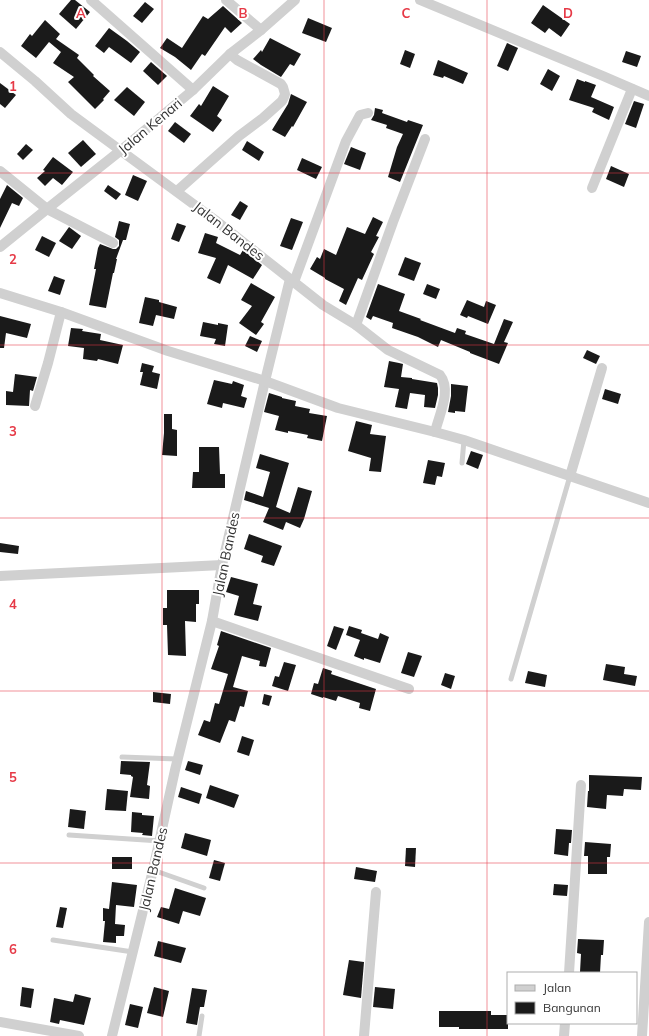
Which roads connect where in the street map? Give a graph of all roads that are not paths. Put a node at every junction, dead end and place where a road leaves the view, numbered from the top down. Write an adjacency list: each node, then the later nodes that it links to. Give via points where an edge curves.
1 (91, 0): 9 (street)
2 (226, 0): 5 (street)
3 (295, 0): 5 (street, Jalan Kenari)
4 (420, 0): 8 (street)
5 (261, 30): 7 (street, Jalan Kenari)
6 (0, 52): 13 (street, Jalan Bandes, via 70,114)
7 (230, 54): 9 (street, Jalan Kenari); 16 (street, via 281,84 284,97)
8 (632, 89): 10 (street); 15 (street)
9 (193, 90): 13 (street, Jalan Kenari)
10 (649, 96)
11 (368, 113): 20 (street, via 360,114 346,141)
12 (425, 139): 23 (street)
13 (120, 151): 16 (street, Jalan Bandes); 17 (street, Jalan Kenari)
14 (0, 171): 17 (street)
15 (592, 188)
16 (177, 191): 20 (street, Jalan Bandes)
17 (46, 208): 18 (street); 19 (street, Jalan Kenari)
18 (113, 242)
19 (0, 247)
20 (292, 280): 23 (street, via 323,305); 25 (street, Jalan Bandes)
21 (0, 293): 22 (street)
22 (61, 312): 25 (street, via 168,351); 26 (street)
23 (356, 325): 27 (street, via 388,350 437,373 442,378 445,398)
24 (602, 368): 30 (street)
25 (265, 381): 27 (street, via 338,408); 32 (street, Jalan Bandes)
26 (35, 406)
27 (435, 432): 28 (street)
28 (464, 440): 29 (lane); 30 (street)
29 (462, 463)
30 (570, 476): 31 (street); 35 (lane)
31 (649, 503)
32 (222, 565): 33 (street); 34 (street, Jalan Bandes)
33 (0, 576)
34 (212, 621): 36 (street); 38 (street, Jalan Bandes)
35 (511, 679)
36 (409, 689)
37 (122, 757): 38 (lane)
38 (177, 759): 41 (street, Jalan Bandes)
39 (581, 785): 48 (street)
40 (70, 835): 41 (lane)
41 (160, 841): 42 (street, Jalan Bandes)
42 (153, 870): 43 (lane); 47 (street, Jalan Bandes)
43 (204, 888)
44 (376, 892): 55 (street)
45 (649, 922): 57 (street)
46 (54, 940): 47 (lane)
47 (133, 952): 53 (street, Jalan Bandes)
48 (568, 972)
49 (202, 1016): 54 (lane)
50 (0, 1022): 52 (street)
51 (565, 1024): 56 (street)
52 (79, 1036)
53 (112, 1036)
54 (199, 1036)
55 (364, 1036)
56 (564, 1036)
57 (642, 1036)

